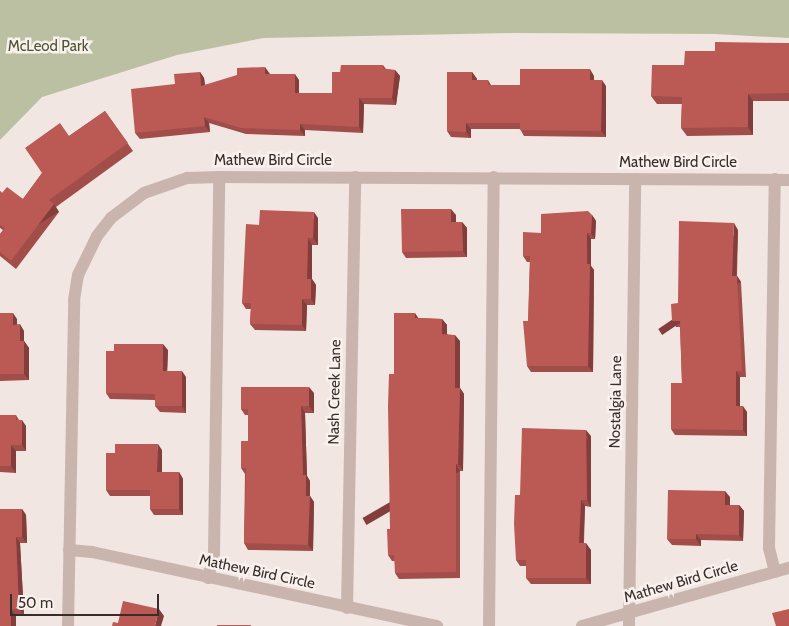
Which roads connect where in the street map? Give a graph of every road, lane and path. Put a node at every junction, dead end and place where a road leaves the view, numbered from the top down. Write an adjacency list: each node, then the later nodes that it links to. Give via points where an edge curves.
1 (219, 177): 2 (street, Mathew Bird Circle); 7 (street, Mathew Bird Circle, via 188,178 144,193 111,218 86,255 74,300); 10 (street, via 214,554)
2 (355, 177): 3 (street, Mathew Bird Circle); 11 (street, Nash Creek Lane)
3 (494, 177): 4 (street, Mathew Bird Circle); 15 (street)
4 (636, 179): 5 (street, Mathew Bird Circle); 12 (street, Nostalgia Lane)
5 (775, 179): 6 (street, Mathew Bird Circle); 9 (street, via 769,548)
6 (789, 180)
7 (69, 550): 10 (street, Mathew Bird Circle, via 92,552); 13 (street, Mathew Bird Circle)
8 (789, 568): 9 (street, Mathew Bird Circle)
9 (775, 572): 12 (street, Mathew Bird Circle)
10 (208, 578): 11 (street, Mathew Bird Circle)
11 (347, 608): 14 (street, Mathew Bird Circle)
12 (629, 620): 16 (street, Mathew Bird Circle)
13 (68, 626)
14 (437, 626)
15 (489, 626)
16 (582, 626)

